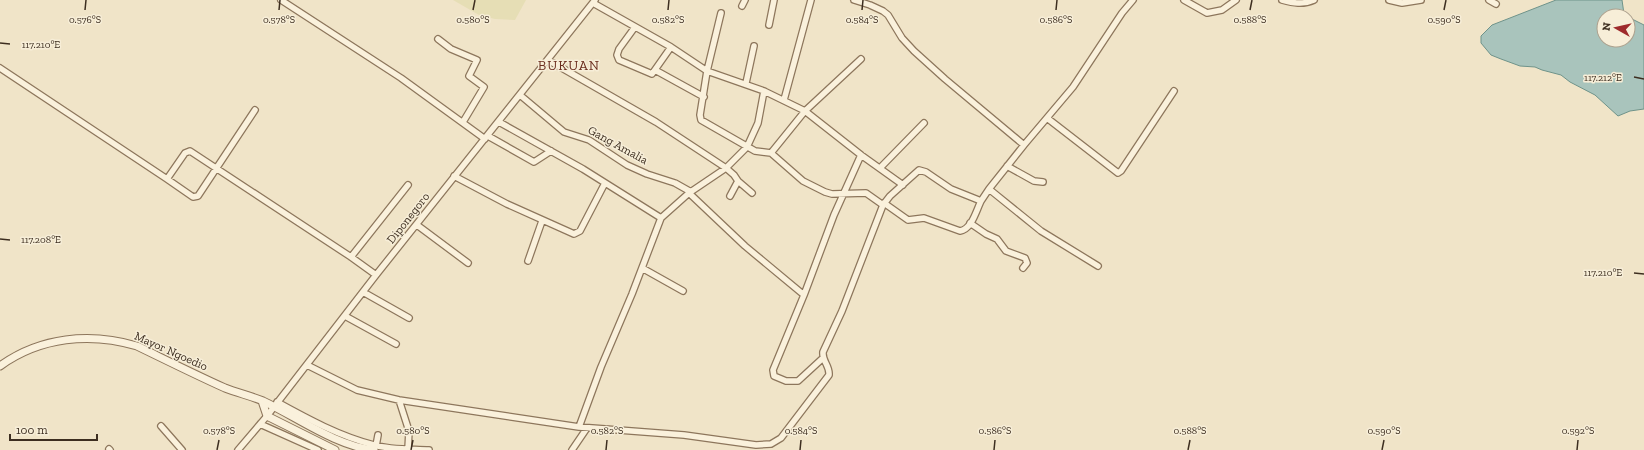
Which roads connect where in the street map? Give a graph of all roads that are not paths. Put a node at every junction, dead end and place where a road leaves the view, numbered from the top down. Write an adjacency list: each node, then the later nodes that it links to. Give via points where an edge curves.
1 (281, 0): 38 (street, via 401,78)
2 (745, 0): 17 (street)
3 (774, 0): 19 (street)
4 (811, 0): 34 (street)
5 (854, 0): 15 (street)
6 (1133, 0): 37 (street, via 1073,88)
7 (1184, 0): 8 (street, via 1207,13 1222,10)
8 (1236, 0)
9 (1282, 0): 10 (street, via 1307,3)
10 (1314, 0)
11 (1389, 0): 12 (street, via 1402,3)
12 (1421, 0)
13 (1490, 0): 16 (street)
14 (594, 1): 20 (street); 25 (street, Diponegoro)
15 (870, 2): 42 (street, via 888,15 902,38 914,51)
16 (1496, 4)
17 (742, 6)
18 (721, 13): 28 (street)
19 (769, 25)
20 (635, 27): 23 (street); 27 (street, via 619,49 618,58 650,74)
21 (438, 39): 38 (street, via 451,49 477,60 469,76 484,87)
22 (754, 46): 29 (street)
23 (671, 47): 27 (street); 28 (street)
24 (861, 59): 36 (street)
25 (548, 60): 32 (street, Diponegoro); 48 (street, via 656,122)
26 (0, 68): 52 (street)
27 (655, 70): 33 (street)
28 (707, 71): 29 (street); 33 (street)
29 (746, 84): 30 (street)
30 (764, 91): 34 (street); 43 (street, via 758,123)
31 (1174, 91): 37 (street, via 1118,173)
32 (520, 95): 39 (street, Diponegoro); 59 (street, Gang Amalia, via 564,132 589,140 627,165 675,183)
33 (704, 97): 43 (street, via 701,120)
34 (784, 100): 36 (street)
35 (255, 110): 50 (street)
36 (805, 111): 45 (street); 46 (street)
37 (1047, 118): 42 (street)
38 (463, 122): 41 (street)
39 (499, 122): 41 (street, Diponegoro); 44 (street)
40 (924, 123): 49 (street)
41 (487, 137): 44 (street, via 534,162); 51 (street, Diponegoro)
42 (1024, 145): 47 (street)
43 (748, 146): 45 (street, via 757,152); 48 (street)
44 (551, 151): 55 (street)
45 (772, 153): 61 (street, via 799,178 812,186 829,193)
46 (861, 155): 49 (street); 61 (street)
47 (1007, 166): 54 (street, via 1034,181); 58 (street)
48 (726, 168): 53 (street); 59 (street)
49 (880, 168): 56 (street)
50 (217, 169): 52 (street, via 200,194 194,197); 52 (street, via 188,151); 69 (street)
51 (454, 176): 66 (street); 68 (street, Diponegoro)
52 (167, 179)
53 (738, 181): 60 (street); 62 (street)
54 (1043, 182)
55 (605, 183): 65 (street); 66 (street, via 578,232 571,233)
56 (903, 185): 63 (street, via 921,170 951,189); 64 (street)
57 (408, 186): 69 (street)
58 (989, 189): 63 (street); 72 (street, via 1041,231)
59 (690, 193): 65 (street); 78 (street, Gang Amalia, via 745,246)
60 (752, 193)
61 (843, 194): 64 (street, via 866,193); 78 (street)
62 (730, 196)
63 (981, 201): 67 (street)
64 (884, 204): 67 (street, via 908,220 924,218 960,230 966,229); 82 (street, via 823,352)
65 (661, 218): 73 (street)
66 (542, 221): 70 (street)
67 (970, 223): 74 (street, via 998,239 1006,251 1025,258)
68 (417, 225): 71 (street); 75 (street, Diponegoro)
69 (351, 257): 75 (street)
70 (528, 261)
71 (468, 263)
72 (1098, 266)
73 (642, 268): 76 (street); 91 (street)
74 (1023, 268)
75 (376, 275): 77 (street, Diponegoro)
76 (683, 291)
77 (363, 292): 79 (street, Diponegoro); 80 (street)
78 (804, 295): 82 (street, via 773,374 786,381 798,381)
79 (345, 316): 81 (street); 83 (street, Diponegoro)
80 (409, 318)
81 (396, 344)
82 (823, 358): 92 (street, via 829,369 827,378 781,438 771,444 756,445 696,436)
83 (307, 364): 85 (street, via 357,390); 87 (street, Diponegoro)
84 (0, 366): 86 (street, Mayor Ngoedio, via 17,354 58,341 77,338 107,339 137,346 225,388)
85 (399, 400): 91 (street); 94 (street, via 408,426)
86 (262, 401): 87 (street, Mayor Ngoedio); 88 (street)
87 (276, 405): 88 (street, Diponegoro); 93 (street, Mayor Ngoedio, via 305,424 345,442)
88 (267, 416): 89 (street, Diponegoro); 98 (street)
89 (260, 424): 96 (street, Diponegoro); 97 (street)
90 (161, 426): 95 (street)
91 (579, 427): 92 (street)
92 (587, 428): 100 (street)
93 (374, 444): 94 (street)
94 (408, 448): 99 (street)
95 (182, 450)
96 (238, 450)
97 (318, 450)
98 (335, 450)
99 (429, 450)
100 (572, 450)

